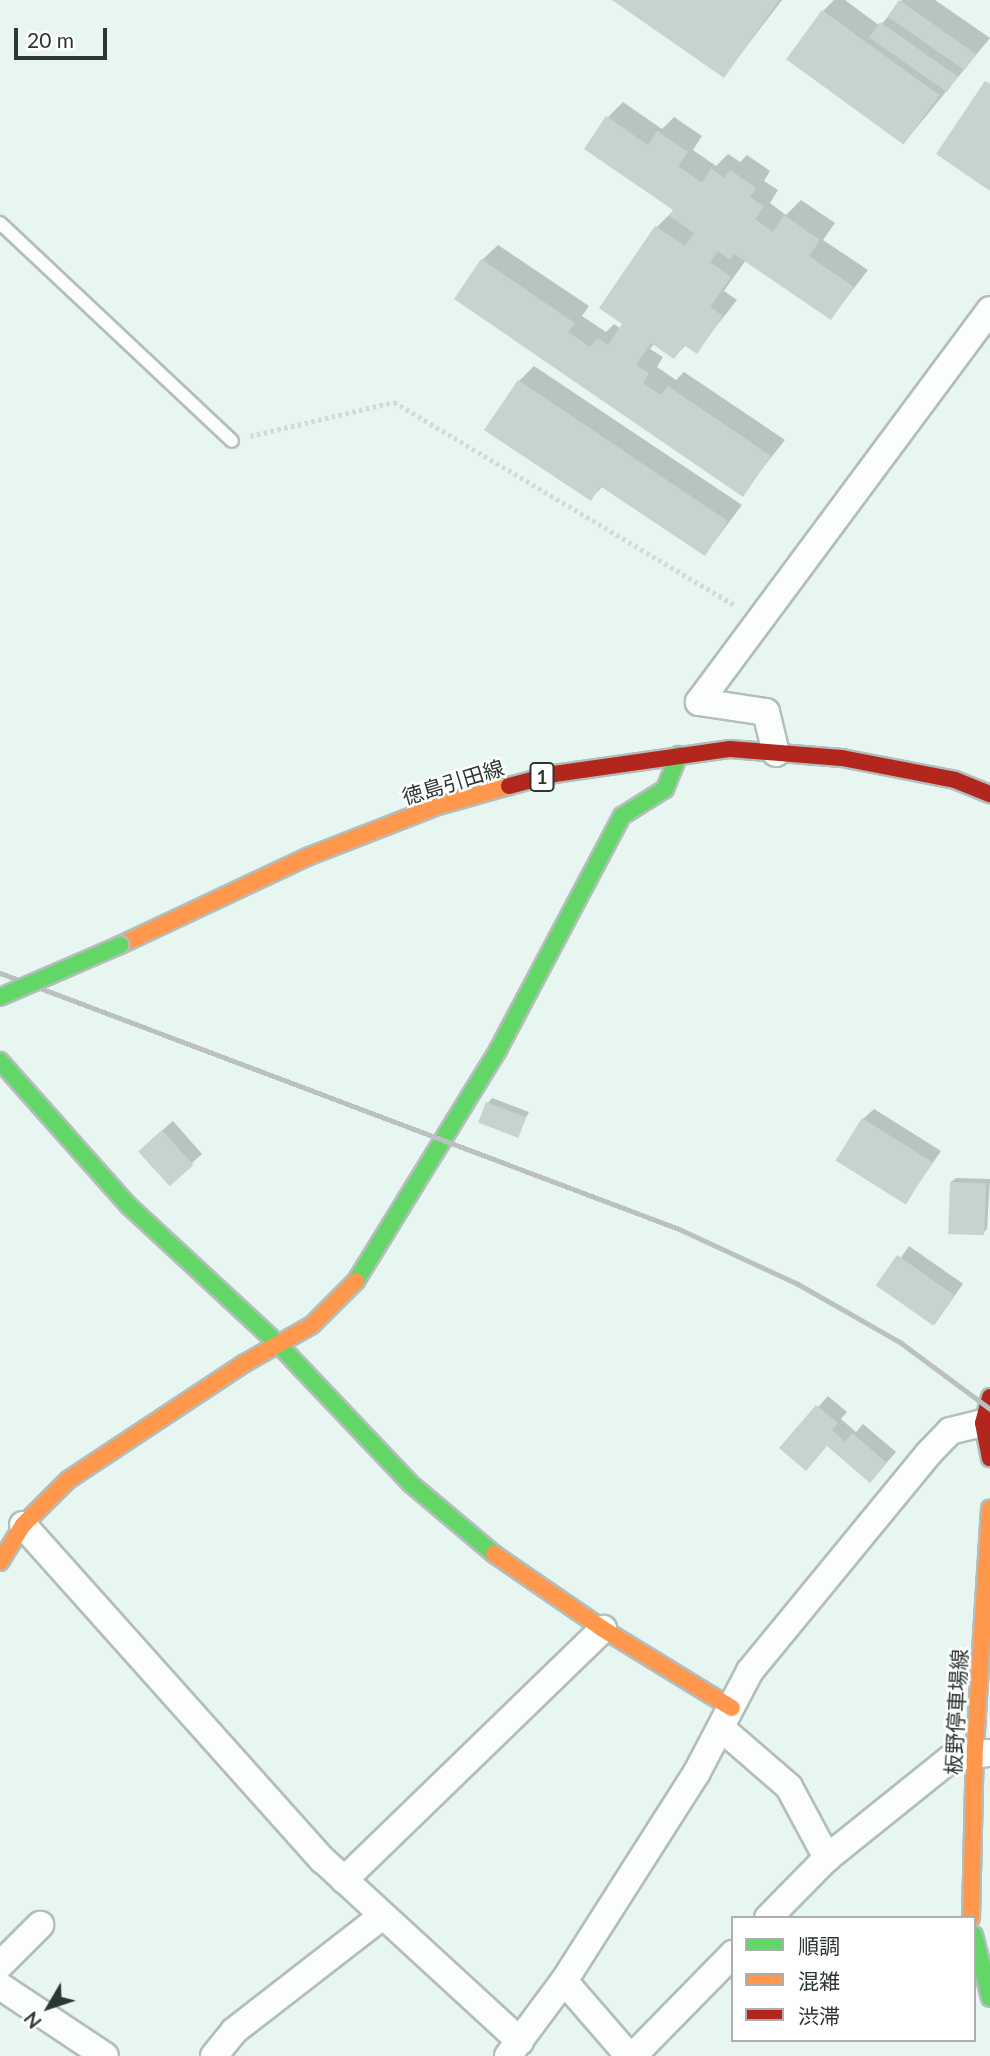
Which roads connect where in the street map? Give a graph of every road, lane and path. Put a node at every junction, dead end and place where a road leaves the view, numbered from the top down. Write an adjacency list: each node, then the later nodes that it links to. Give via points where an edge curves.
1 (0, 223): 3 (lane)
2 (990, 310): 4 (street)
3 (232, 441): 4 (path, via 394,402)
4 (760, 620): 5 (street, via 699,702 766,712)
5 (776, 753): 6 (street, 徳島引田線 / 1, via 730,749); 7 (street, 徳島引田線 / 1, via 842,758 954,780)
6 (679, 755): 8 (street, 徳島引田線 / 1, bridge, via 554,774 438,806 307,857); 10 (street, via 665,789 622,816 498,1050 367,1270 312,1325)
7 (990, 794)
8 (0, 997)
9 (0, 1061): 10 (street, via 128,1205)
10 (280, 1346): 15 (street, via 245,1363 68,1480); 17 (street, via 411,1485 489,1550)
11 (990, 1397): 12 (street)
12 (984, 1423): 13 (street); 18 (street, via 950,1431 928,1454 750,1671)
13 (990, 1458)
14 (990, 1508): 19 (street, 板野停車場線)
15 (23, 1525): 16 (street); 21 (street)
16 (0, 1562)
17 (603, 1629): 18 (street); 21 (street)
18 (726, 1718): 20 (street, via 789,1787); 29 (street)
19 (982, 1753): 20 (street, via 950,1759); 24 (street, 板野停車場線)
20 (827, 1858): 23 (street)
21 (344, 1880): 22 (street)
22 (382, 1916): 32 (street); 34 (street, via 234,2031)
23 (770, 1916)
24 (971, 1916)
25 (40, 1924): 28 (street)
26 (976, 1943): 31 (street)
27 (731, 1956): 35 (street)
28 (0, 1965)
29 (564, 1980): 32 (street); 35 (street)
30 (0, 1986): 33 (street)
31 (990, 1998)
32 (514, 2048)
33 (105, 2056)
34 (214, 2056)
35 (631, 2056)

